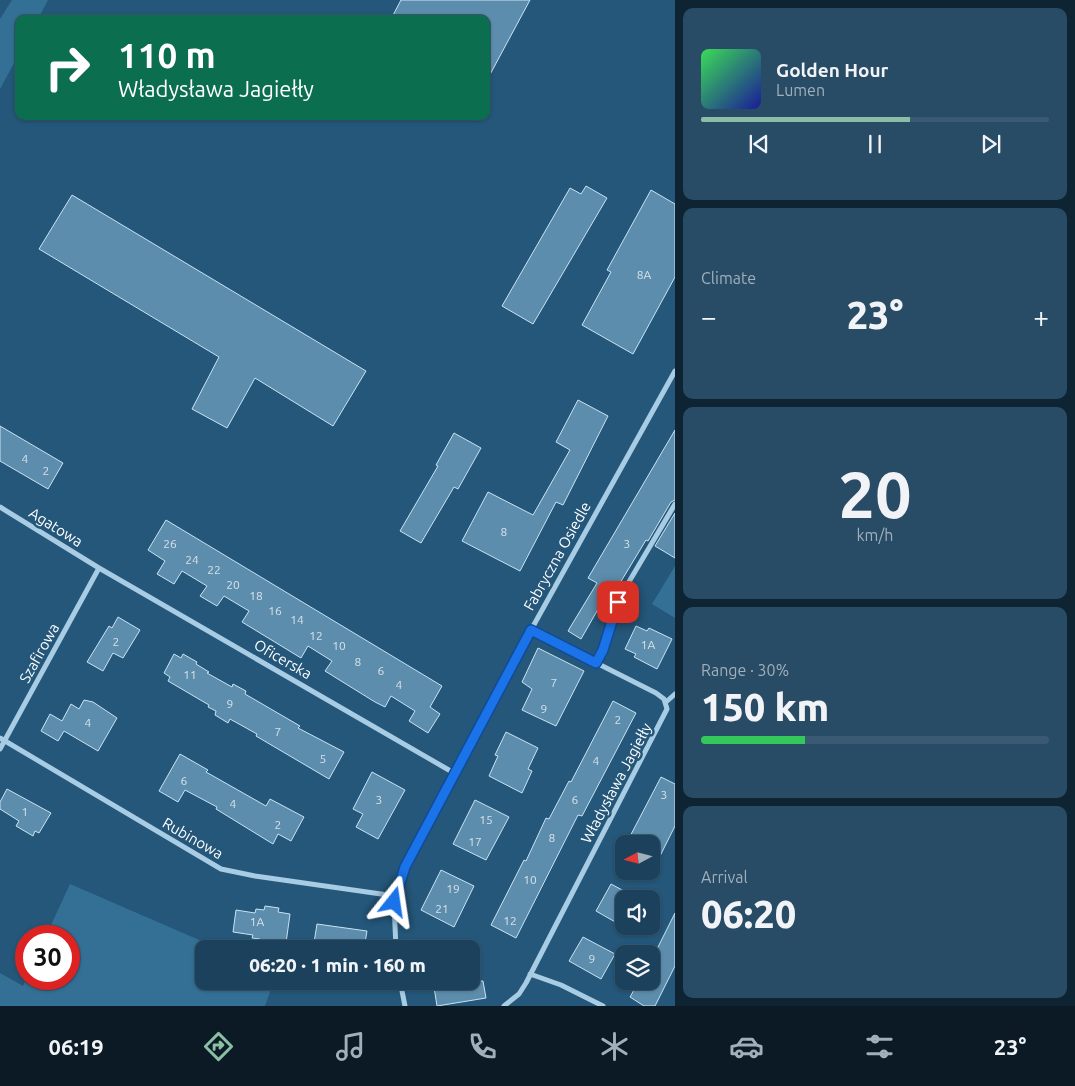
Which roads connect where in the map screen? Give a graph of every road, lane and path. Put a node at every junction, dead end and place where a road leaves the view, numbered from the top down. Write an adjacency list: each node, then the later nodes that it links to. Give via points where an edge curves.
1 (675, 371): 5 (street, Fabryczna Osiedle)
2 (675, 504): 6 (street, via 620,596)
3 (0, 507): 4 (street, Agatowa)
4 (99, 568): 9 (street, Szafirowa); 11 (street, Oficerska)
5 (531, 630): 6 (street); 11 (street, Fabryczna Osiedle)
6 (596, 663): 8 (street, via 656,693)
7 (675, 694): 8 (street)
8 (666, 702): 14 (street, Władysława Jagiełły, via 666,714)
9 (2, 739): 10 (street, Szafirowa); 12 (street, Rubinowa, via 221,869)
10 (0, 749)
11 (454, 773): 12 (street, Fabryczna Osiedle, via 405,867)
12 (395, 896): 13 (street, Fabryczna Osiedle)
13 (395, 940)
14 (530, 974): 17 (street, Władysława Jagiełły, via 519,994); 18 (street)
15 (402, 990): 16 (street)
16 (405, 1006)
17 (504, 1006)
18 (603, 1006)

